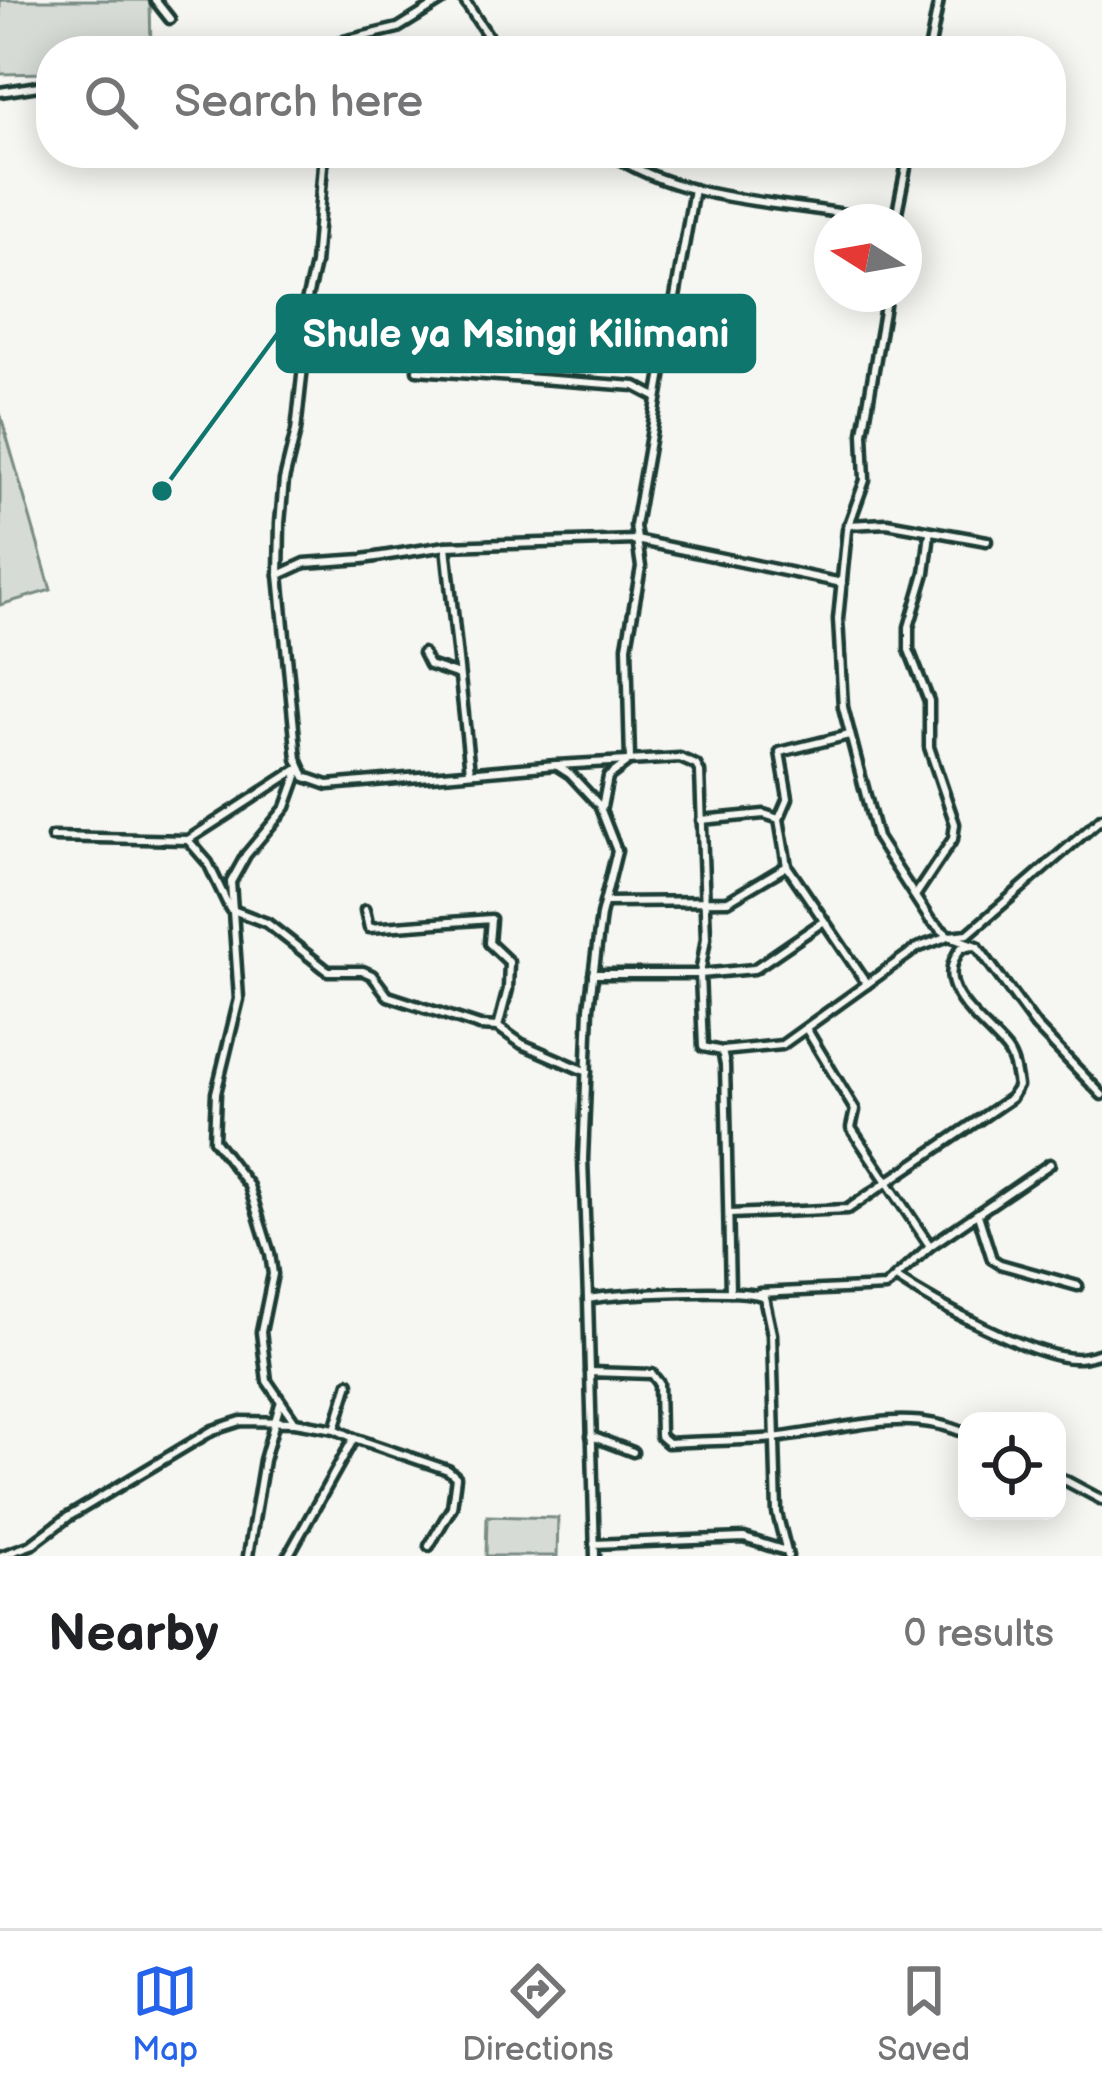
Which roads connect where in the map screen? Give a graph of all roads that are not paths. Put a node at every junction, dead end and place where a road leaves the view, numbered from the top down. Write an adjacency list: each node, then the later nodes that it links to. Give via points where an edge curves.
1 (155, 0): 5 (street)
2 (443, 0): 6 (street)
3 (464, 0): 7 (street)
4 (939, 0): 8 (street)
5 (170, 19)
6 (371, 36)
7 (487, 36)
8 (932, 36)
9 (36, 86): 10 (street)
10 (0, 92)
11 (323, 168): 20 (street)
12 (631, 168): 14 (street)
13 (905, 168): 15 (street)
14 (694, 188): 16 (street); 23 (street)
15 (895, 204)
16 (814, 209)
17 (884, 312): 24 (street, via 863,433 865,480)
18 (421, 321): 19 (street)
19 (407, 333): 20 (street, via 317,328); 21 (street)
20 (306, 339): 29 (street, via 282,495)
21 (419, 344)
22 (417, 370): 23 (street, via 635,386)
23 (657, 398): 26 (street)
24 (848, 525): 25 (street); 30 (street)
25 (930, 533): 27 (street); 47 (street, via 909,650 929,701 929,747 955,824)
26 (637, 540): 28 (street); 30 (street); 34 (street, via 627,646)
27 (987, 541)
28 (446, 546): 29 (street, via 304,563); 32 (street)
29 (279, 575): 36 (street)
30 (842, 583): 33 (street, via 839,675)
31 (423, 653): 32 (street, via 430,665)
32 (458, 672): 37 (street)
33 (850, 735): 43 (street, via 780,752 788,799); 47 (street, via 874,831)
34 (631, 760): 35 (street); 40 (street, via 608,777); 42 (street, via 696,765)
35 (556, 765): 37 (street); 40 (street)
36 (299, 769): 38 (street); 39 (street); 45 (street)
37 (470, 772): 38 (street)
38 (313, 781): 39 (street)
39 (294, 790): 50 (street, via 237,868)
40 (603, 812): 48 (street, via 617,851)
41 (1102, 818): 53 (street, via 968,934)
42 (701, 820): 43 (street); 49 (street)
43 (779, 820): 46 (street)
44 (52, 837): 45 (street)
45 (188, 840): 50 (street)
46 (787, 866): 49 (street, via 728,901); 52 (street)
47 (915, 896): 53 (street)
48 (604, 902): 49 (street); 55 (street)
49 (705, 904): 56 (street)
50 (230, 909): 58 (street, via 267,923 328,971 363,971 388,996); 76 (street, via 239,999 216,1093 214,1140 249,1186 270,1254 261,1332 267,1381)
51 (364, 910): 58 (street, via 369,928 491,919 489,943 508,962)
52 (824, 921): 56 (street, via 754,969); 57 (street)
53 (949, 936): 54 (street); 57 (street)
54 (976, 946): 62 (street, via 1036,1027); 64 (street, via 953,957 950,984 1009,1053 1018,1086)
55 (593, 974): 56 (street); 61 (street)
56 (700, 974): 60 (street, via 704,1047)
57 (867, 984): 59 (street)
58 (498, 1027): 61 (street)
59 (807, 1030): 60 (street, via 782,1045); 64 (street, via 855,1109 851,1128)
60 (722, 1051): 65 (street)
61 (587, 1072): 72 (street)
62 (1102, 1095)
63 (1050, 1164): 66 (street)
64 (885, 1182): 65 (street, via 848,1209); 67 (street)
65 (729, 1214): 70 (street)
66 (978, 1215): 67 (street); 69 (street, via 1000,1264)
67 (931, 1246): 68 (street)
68 (896, 1278): 71 (street, via 885,1287); 73 (street, via 1018,1342 1074,1359)
69 (1078, 1286)
70 (730, 1292): 71 (street); 72 (street)
71 (755, 1293): 83 (street, via 771,1321)
72 (588, 1299): 74 (street)
73 (1102, 1353)
74 (590, 1372): 81 (street); 83 (street, via 652,1374 660,1436 668,1443)
75 (349, 1383): 79 (street)
76 (280, 1404): 77 (street); 78 (street)
77 (278, 1422): 78 (street); 90 (street, via 213,1430 31,1545); 91 (street)
78 (295, 1422): 79 (street)
79 (335, 1429): 82 (street)
80 (958, 1430): 83 (street, via 909,1420)
81 (591, 1436): 84 (street); 87 (street)
82 (354, 1438): 88 (street, via 456,1477 452,1508); 92 (street)
83 (772, 1438): 89 (street)
84 (633, 1452)
85 (1066, 1481): 86 (street)
86 (1102, 1500)
87 (594, 1544): 89 (street, via 744,1538); 93 (street)
88 (429, 1546)
89 (787, 1554)
90 (0, 1556)
91 (248, 1556)
92 (288, 1556)
93 (595, 1556)

